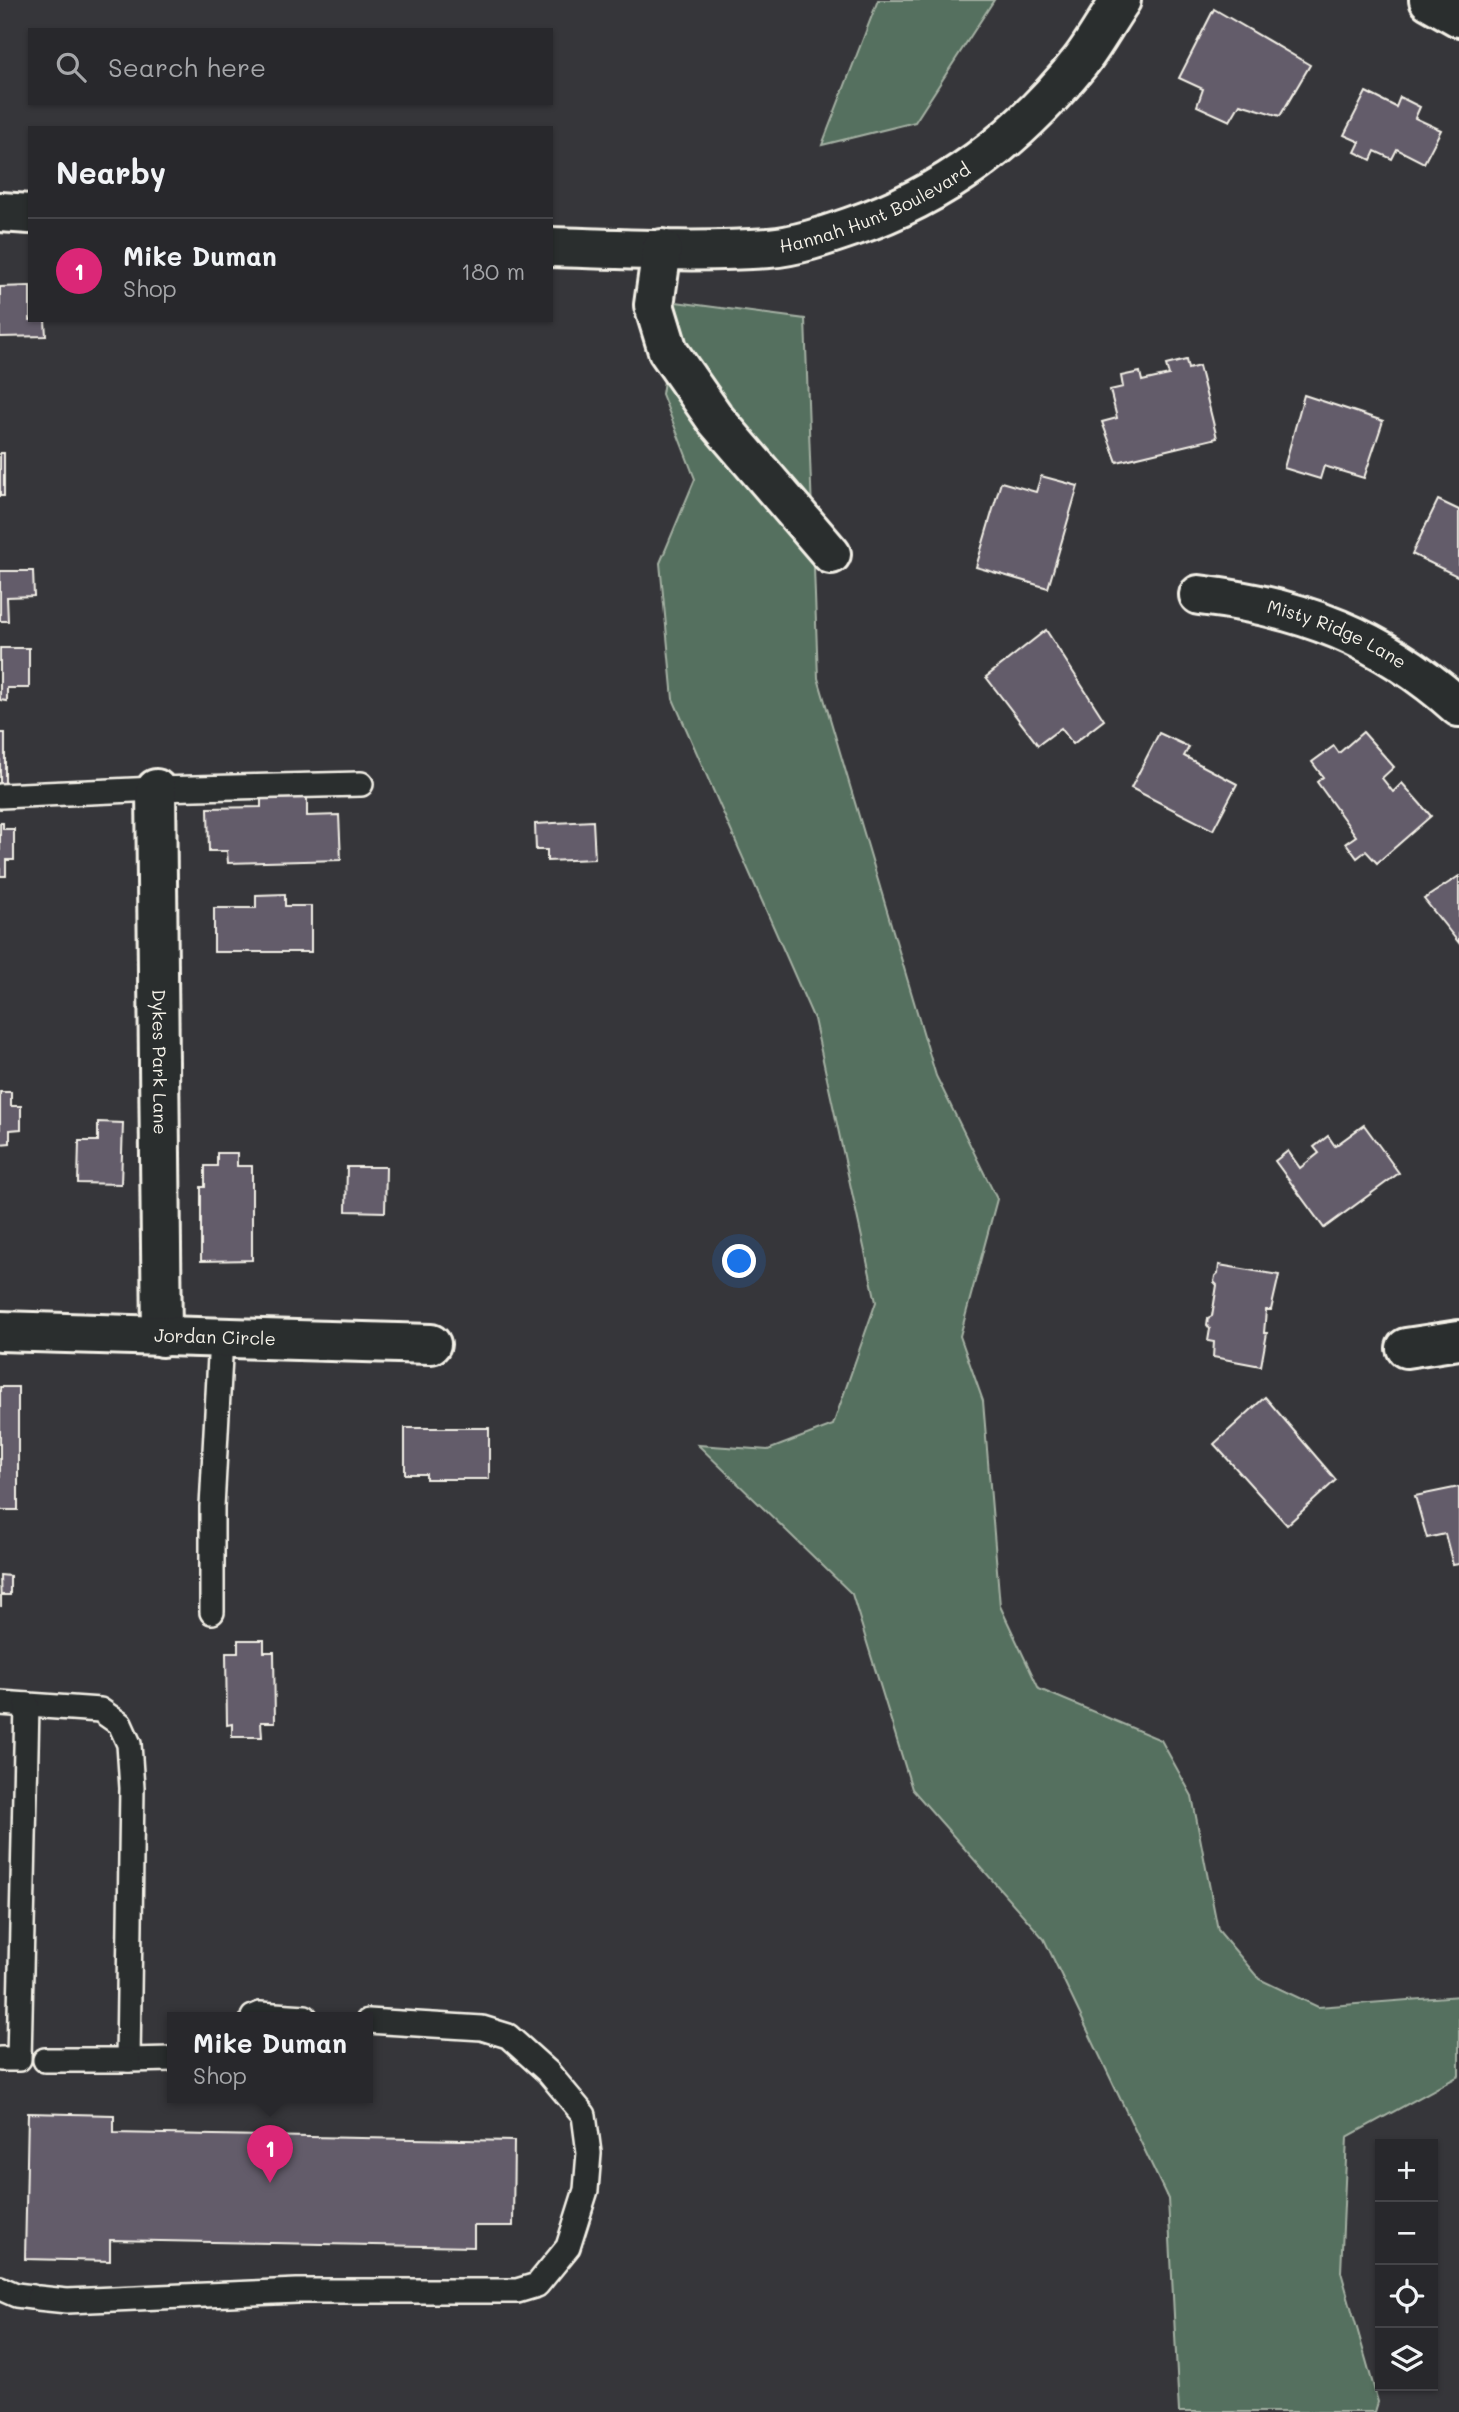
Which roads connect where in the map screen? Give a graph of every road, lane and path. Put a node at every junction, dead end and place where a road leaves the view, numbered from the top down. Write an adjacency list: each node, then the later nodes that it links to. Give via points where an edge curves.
1 (1121, 0): 7 (street, Hannah Hunt Boulevard, via 1082,60 1035,114 992,152 936,190 875,219 771,248)
2 (1429, 0): 3 (street)
3 (1459, 18)
4 (0, 212): 5 (street)
5 (28, 214)
6 (553, 247): 7 (street, Hannah Hunt Boulevard)
7 (662, 249): 8 (street, via 654,305 668,351 716,420)
8 (831, 554)
9 (1199, 595): 10 (street, Misty Ridge Lane, via 1248,601 1309,617 1379,648 1431,682)
10 (1459, 707)
11 (361, 784): 12 (lane)
12 (156, 789): 13 (lane); 15 (street, Dykes Park Lane)
13 (0, 796)
14 (0, 1331): 15 (street, Jordan Circle)
15 (162, 1337): 16 (street, Jordan Circle)
16 (221, 1338): 18 (street, Jordan Circle); 20 (lane)
17 (1459, 1340): 19 (street)
18 (431, 1344)
19 (1406, 1348)
20 (212, 1612)
21 (0, 1703): 22 (lane)
22 (27, 1705): 24 (lane); 26 (lane, via 100,1710 120,1724 129,1744)
23 (373, 2021): 27 (lane, via 482,2028 508,2036 548,2072 584,2115 589,2153 586,2190 568,2247 537,2285 517,2291 297,2291 67,2301 16,2295)
24 (25, 2059): 26 (lane)
25 (167, 2059): 26 (lane)
26 (128, 2060)
27 (0, 2288)

